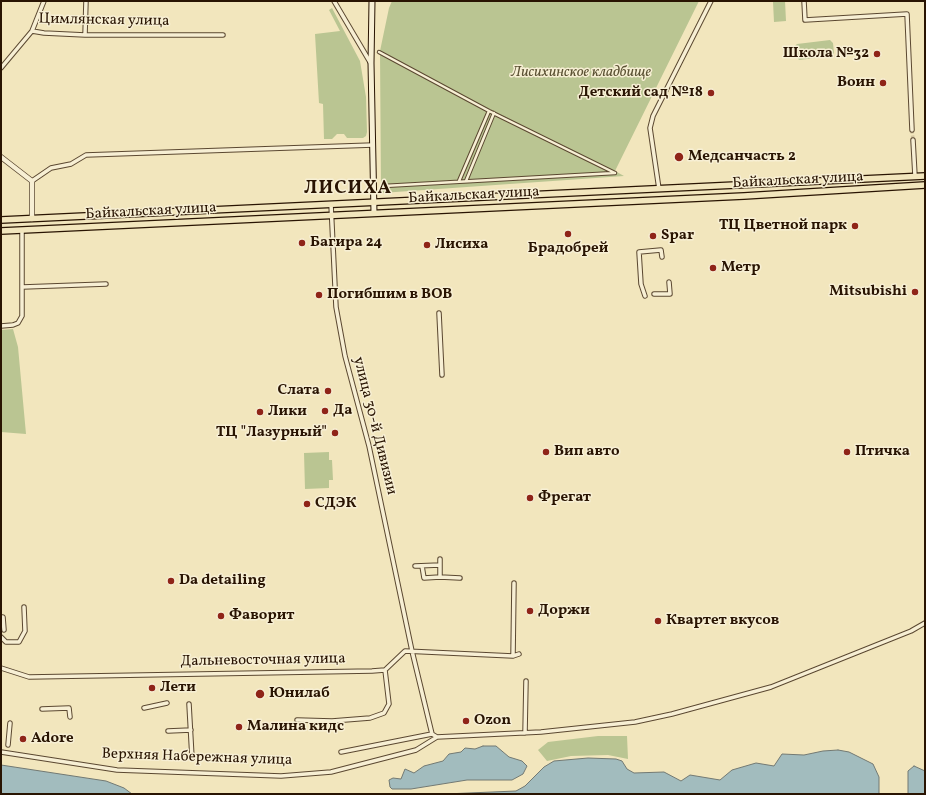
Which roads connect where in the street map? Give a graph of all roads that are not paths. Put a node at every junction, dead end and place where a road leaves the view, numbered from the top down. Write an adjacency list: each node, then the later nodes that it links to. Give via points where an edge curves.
1 (44, 1): 7 (street)
2 (86, 1): 8 (street)
3 (334, 1): 11 (street)
4 (372, 1): 11 (main road)
5 (710, 1): 26 (street, via 653,116 650,128)
6 (804, 1): 15 (street, via 805,20 907,14)
7 (32, 31): 8 (street, Цимлянская улица); 12 (street, Цимлянская улица)
8 (85, 35): 9 (street, Цимлянская улица)
9 (223, 35)
10 (380, 52): 13 (street)
11 (371, 63): 17 (main road)
12 (1, 68)
13 (489, 111): 14 (street); 23 (street)
14 (494, 113): 22 (street); 22 (street, via 615,173)
15 (912, 130)
16 (913, 140): 19 (street)
17 (374, 145): 21 (street, via 86,155 71,164 51,168); 27 (main road)
18 (1, 157): 21 (street)
19 (914, 176): 20 (main road, Байкальская улица); 26 (main road, Байкальская улица)
20 (925, 176)
21 (32, 181): 31 (street)
22 (466, 181): 23 (street)
23 (459, 182): 25 (street)
24 (925, 185): 29 (main road, Байкальская улица)
25 (384, 186)
26 (659, 190): 27 (main road, Байкальская улица)
27 (373, 202): 28 (main road, Байкальская улица); 29 (main road)
28 (331, 204): 30 (street, улица 30-й Дивизии); 31 (main road, Байкальская улица)
29 (374, 213): 30 (main road, Байкальская улица)
30 (332, 216): 33 (main road, Байкальская улица); 56 (street, улица 30-й Дивизии, via 336,307 340,329 369,446)
31 (32, 219): 32 (main road, Байкальская улица)
32 (1, 220)
33 (22, 230): 34 (main road, Байкальская улица); 38 (street)
34 (1, 231)
35 (662, 257): 40 (street, via 661,250 639,252 641,284)
36 (669, 282): 39 (street, via 670,294)
37 (106, 284): 38 (street)
38 (23, 287): 42 (street, via 21,320 13,325)
39 (654, 294)
40 (645, 296)
41 (439, 313): 43 (street)
42 (1, 326)
43 (442, 375)
44 (440, 560): 45 (street)
45 (440, 565): 47 (street); 48 (street)
46 (415, 566): 47 (street)
47 (422, 566): 48 (street, via 424,578)
48 (440, 577): 49 (street)
49 (460, 578)
50 (514, 583): 58 (street)
51 (24, 607): 55 (street, via 25,631 19,637 19,642 6,642)
52 (1, 617): 54 (street)
53 (925, 623): 71 (street, via 911,631 771,687 635,722)
54 (4, 630)
55 (1, 637)
56 (412, 651): 58 (street); 60 (street, via 406,651); 72 (street, улица 30-й Дивизии)
57 (519, 654): 58 (street)
58 (513, 656)
59 (1, 668): 60 (street, Дальневосточная улица, via 29,677)
60 (385, 670): 67 (street, via 389,704 384,713 370,718)
61 (526, 681): 71 (street)
62 (167, 704): 64 (street)
63 (189, 704): 69 (street)
64 (144, 708)
65 (42, 710): 66 (street, via 69,708)
66 (70, 717)
67 (297, 720)
68 (10, 723): 74 (street)
69 (191, 730): 70 (street); 77 (street)
70 (168, 731)
71 (525, 733): 73 (street)
72 (432, 734): 73 (street); 76 (street)
73 (437, 737): 75 (street, Верхняя Набережная улица, via 416,750 345,769 282,776 117,770)
74 (8, 745)
75 (1, 752)
76 (341, 752)
77 (192, 758)

